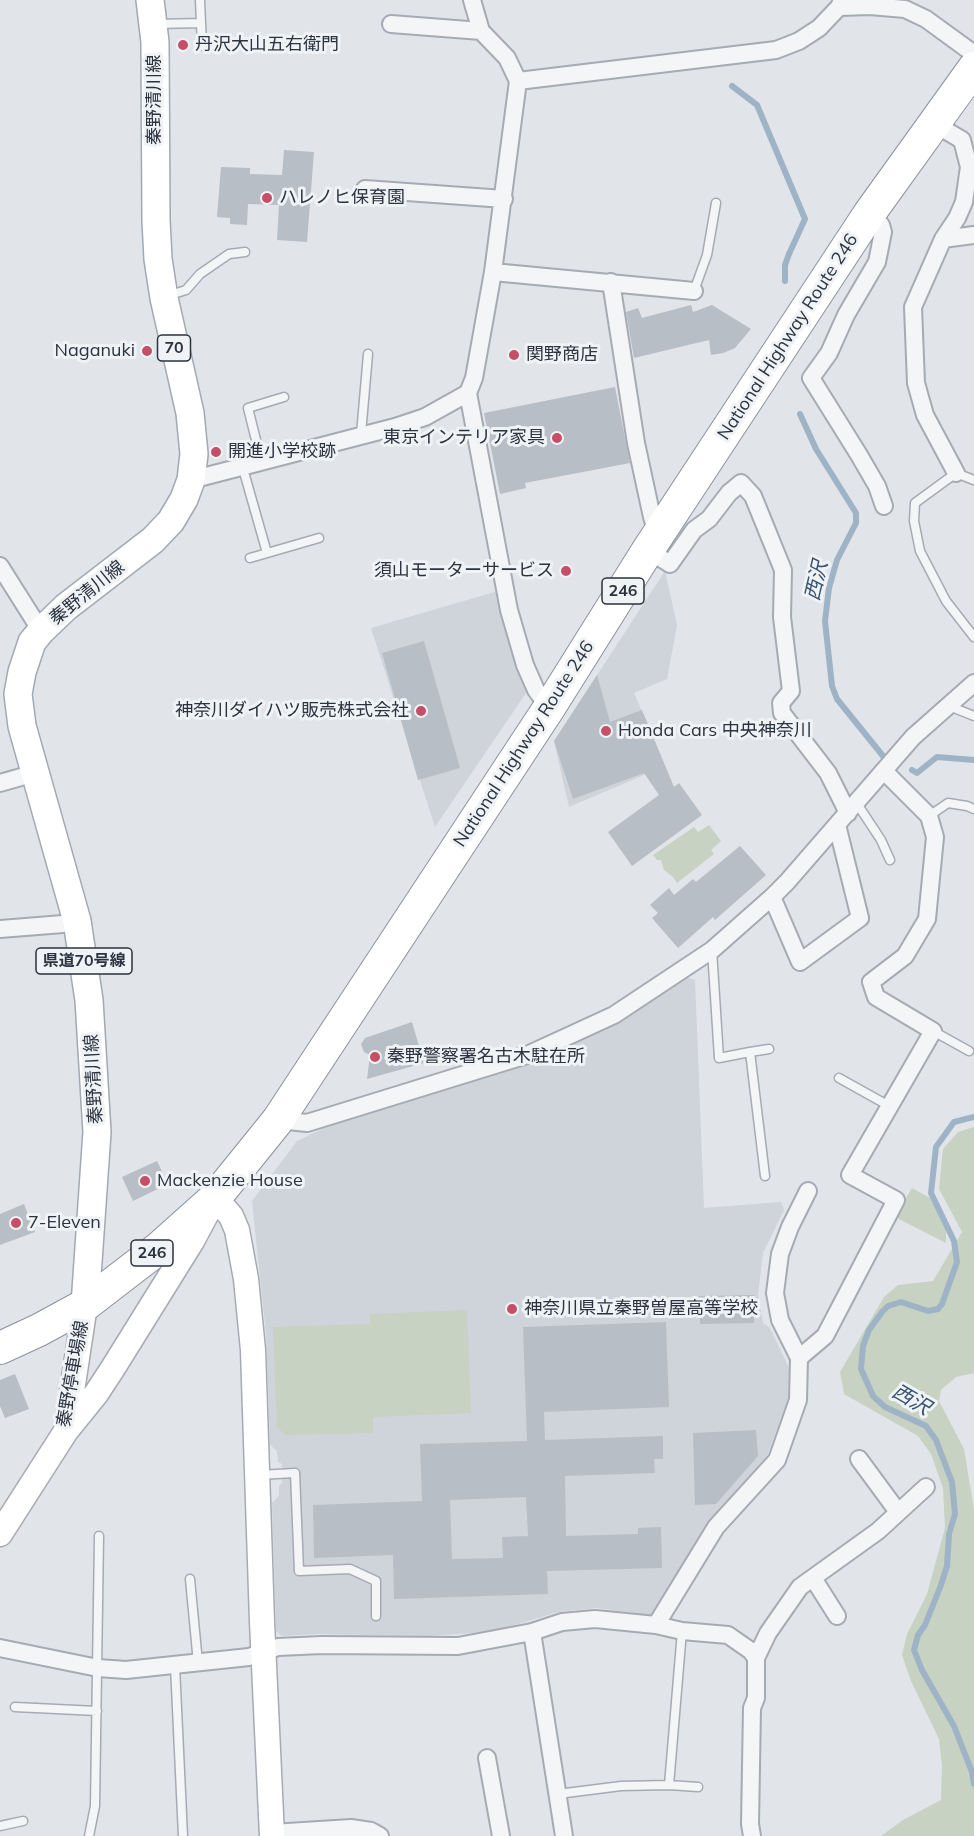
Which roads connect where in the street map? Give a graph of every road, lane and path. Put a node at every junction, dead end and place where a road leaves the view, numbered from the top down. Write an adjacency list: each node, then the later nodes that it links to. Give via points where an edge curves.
1 (201, 0): 5 (lane)
2 (472, 0): 7 (street)
3 (840, 4): 9 (street, via 905,9 926,19); 11 (street, via 819,28 776,50)
4 (152, 12): 5 (lane); 23 (main road, 秦野清川線 / 70, via 156,220)
5 (201, 23): 8 (lane)
6 (391, 24): 7 (street)
7 (481, 31): 11 (street, via 507,58)
8 (202, 46)
9 (974, 54)
10 (974, 68): 12 (highway, National Highway Route 246 / 246)
11 (518, 81): 14 (street)
12 (933, 123): 16 (highway, National Highway Route 246 / 246); 18 (street, via 962,140 969,167 964,202)
13 (365, 189): 14 (street)
14 (504, 199): 20 (street)
15 (716, 203): 22 (lane, via 707,255)
16 (868, 214): 33 (street, via 883,232 877,262 829,353 811,378 877,486); 35 (highway, National Highway Route 246 / 246)
17 (974, 235): 18 (street)
18 (943, 239): 30 (street, via 913,307 916,383 925,415)
19 (245, 252): 23 (lane, via 230,254 200,274 186,290)
20 (493, 272): 21 (street); 25 (street)
21 (611, 282): 22 (street); 35 (street, via 652,517)
22 (694, 291)
23 (164, 297): 31 (main road, 秦野清川線 / 70, via 190,413 194,454)
24 (368, 354): 27 (lane)
25 (468, 393): 27 (street, via 425,417); 43 (street, via 509,610 525,665)
26 (284, 397): 28 (lane, via 248,408)
27 (361, 434): 28 (street)
28 (261, 460): 29 (street)
29 (242, 465): 31 (street); 36 (lane)
30 (956, 473): 32 (lane); 40 (lane, via 915,503 914,521 920,551 946,601)
31 (191, 480): 39 (main road, 秦野清川線 / 70, via 171,521 153,540)
32 (974, 480)
33 (884, 506)
34 (320, 538): 36 (lane)
35 (653, 543): 43 (highway, National Highway Route 246 / 246); 49 (street, via 670,564 694,530 710,519 741,483 753,496 783,570 782,617 791,691 781,703 782,713 828,773)
36 (267, 553): 37 (lane)
37 (250, 558)
38 (0, 566): 39 (street)
39 (41, 631): 46 (main road, 秦野清川線 / 県道70号線, via 32,642 18,694)
40 (974, 637)
41 (974, 683): 42 (street)
42 (948, 705): 44 (lane); 45 (street)
43 (549, 708): 62 (highway, National Highway Route 246 / 246)
44 (974, 716)
45 (884, 771): 49 (street); 50 (street)
46 (35, 773): 47 (street); 53 (main road, 秦野清川線 / 県道70号線)
47 (0, 783)
48 (974, 809): 50 (lane, via 948,803)
49 (847, 813): 51 (lane, via 881,840); 52 (street); 52 (street, via 860,918 800,962)
50 (929, 816): 56 (street, via 935,837 927,919 905,956 871,982 876,997)
51 (890, 860)
52 (772, 897): 55 (street)
53 (77, 921): 54 (street); 66 (main road, 秦野清川線 / 県道70号線, via 89,999 97,1132)
54 (0, 929)
55 (712, 950): 59 (lane, via 718,1058); 62 (street, via 614,1015 527,1055 307,1123)
56 (933, 1031): 58 (lane); 61 (street)
57 (769, 1049): 59 (lane)
58 (969, 1050)
59 (750, 1052): 63 (lane)
60 (839, 1078): 61 (lane)
61 (891, 1107): 68 (street, via 850,1175 896,1200 825,1336)
62 (278, 1120): 65 (highway, National Highway Route 246 / 246)
63 (765, 1176)
64 (808, 1191): 68 (street, via 780,1254 775,1293 780,1320)
65 (215, 1198): 66 (highway, National Highway Route 246 / 246, via 159,1248); 69 (street, via 113,1368); 71 (street, via 237,1230 246,1279 253,1350)
66 (85, 1305): 67 (highway, National Highway Route 246 / 246); 69 (street, 秦野停車場線)
67 (0, 1348)
68 (799, 1358): 80 (street, via 798,1400 777,1460 716,1527)
69 (66, 1431): 74 (street, 秦野停車場線)
70 (860, 1459): 73 (street)
71 (257, 1475): 78 (lane, via 295,1473 299,1571 350,1569 375,1581); 84 (street)
72 (926, 1487): 73 (street)
73 (898, 1512): 76 (street)
74 (0, 1534)
75 (99, 1536): 88 (lane)
76 (813, 1578): 79 (street); 85 (street, via 800,1587 780,1613)
77 (190, 1579): 86 (lane)
78 (376, 1616)
79 (837, 1616)
80 (656, 1625): 81 (street); 82 (street, via 595,1618 562,1622)
81 (682, 1631): 85 (street, via 728,1635); 92 (lane)
82 (532, 1632): 84 (street, via 458,1646 322,1645 279,1647); 94 (street)
83 (0, 1648): 88 (street)
84 (263, 1653): 86 (street); 97 (street)
85 (756, 1658): 103 (street)
86 (198, 1663): 87 (street)
87 (175, 1666): 88 (street); 99 (lane)
88 (98, 1668): 90 (lane)
89 (15, 1707): 90 (lane)
90 (97, 1710): 98 (lane, via 94,1806)
91 (487, 1758): 101 (street)
92 (669, 1785): 93 (lane); 94 (lane)
93 (698, 1787)
94 (558, 1794): 102 (street)
95 (23, 1821): 96 (lane)
96 (0, 1826)
97 (272, 1834): 100 (street, via 351,1828)
98 (89, 1836)
99 (183, 1836)
100 (380, 1836)
101 (501, 1836)
102 (564, 1836)
103 (752, 1836)

